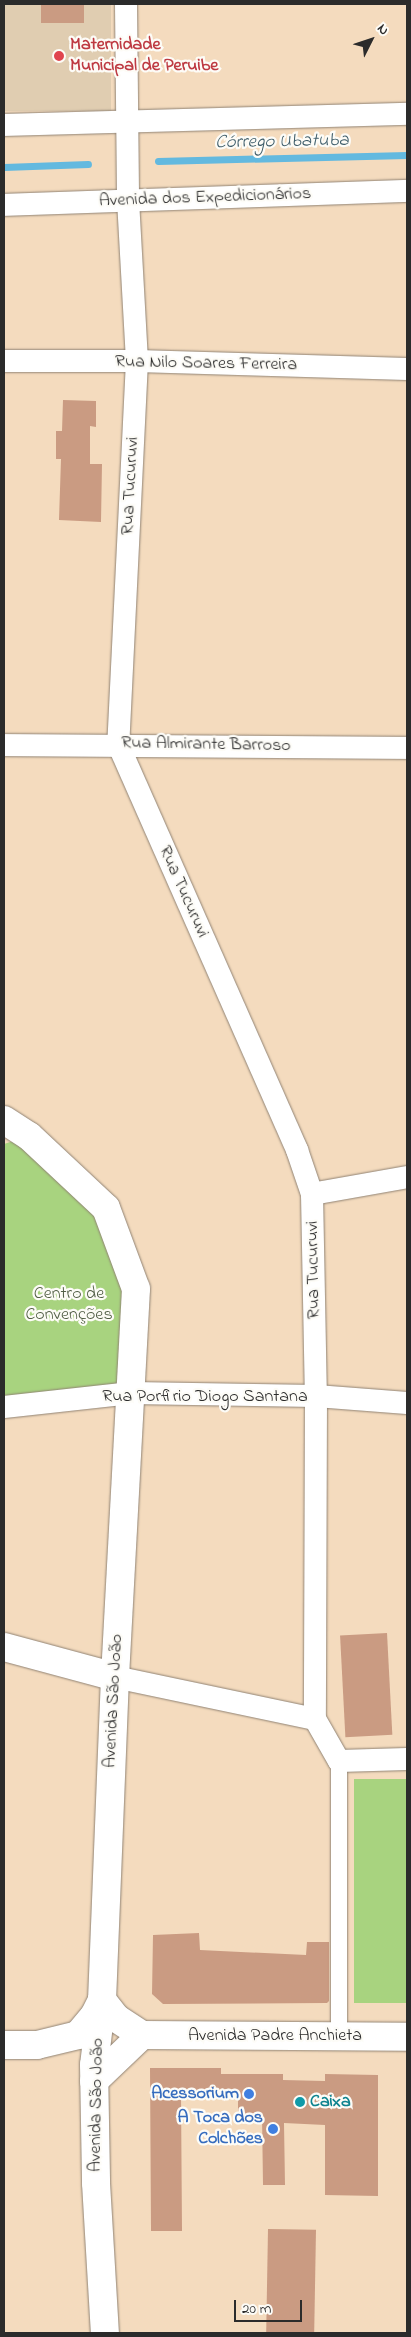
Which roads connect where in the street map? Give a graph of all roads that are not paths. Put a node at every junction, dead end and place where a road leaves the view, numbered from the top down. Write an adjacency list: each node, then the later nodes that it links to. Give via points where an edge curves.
1 (126, 4): 3 (street, Rua Tucuruvi)
2 (407, 114): 3 (street)
3 (126, 120): 4 (street); 6 (street, Rua Tucuruvi)
4 (4, 125)
5 (407, 192): 6 (street, Avenida dos Expedicionários)
6 (128, 200): 7 (street, Avenida dos Expedicionários); 9 (street, Rua Tucuruvi)
7 (4, 206)
8 (4, 361): 9 (street, Rua Nilo Soares Ferreira)
9 (137, 361): 10 (street, Rua Nilo Soares Ferreira); 11 (street, Rua Tucuruvi)
10 (407, 369)
11 (118, 744): 12 (street, Rua Almirante Barroso); 13 (street, Rua Almirante Barroso); 16 (street, Rua Tucuruvi, via 297,1150)
12 (4, 745)
13 (407, 748)
14 (4, 1120): 17 (main road, Avenida São João, via 29,1136 106,1208 136,1289)
15 (407, 1177): 16 (street)
16 (312, 1194): 18 (street, Rua Tucuruvi)
17 (131, 1393): 18 (street, Rua Porfirio Diogo Santana); 20 (street, Rua Porfirio Diogo Santana); 22 (main road, Avenida São João)
18 (316, 1396): 19 (street, Rua Porfirio Diogo Santana); 23 (street, Rua Tucuruvi)
19 (407, 1403)
20 (4, 1406)
21 (4, 1647): 22 (main road)
22 (115, 1677): 23 (street); 26 (main road, Avenida São João)
23 (315, 1719): 25 (street, Rua Tucuruvi)
24 (407, 1759): 25 (street)
25 (339, 1761): 28 (street)
26 (102, 2000): 27 (main road, via 116,2018); 30 (main road, via 78,2035 37,2045); 31 (main road, Avenida São João)
27 (142, 2035): 28 (main road, Avenida Padre Anchieta); 31 (main road)
28 (339, 2036): 29 (main road, Avenida Padre Anchieta)
29 (407, 2037)
30 (4, 2045)
31 (94, 2081): 32 (main road, Avenida São João)
32 (105, 2333)

